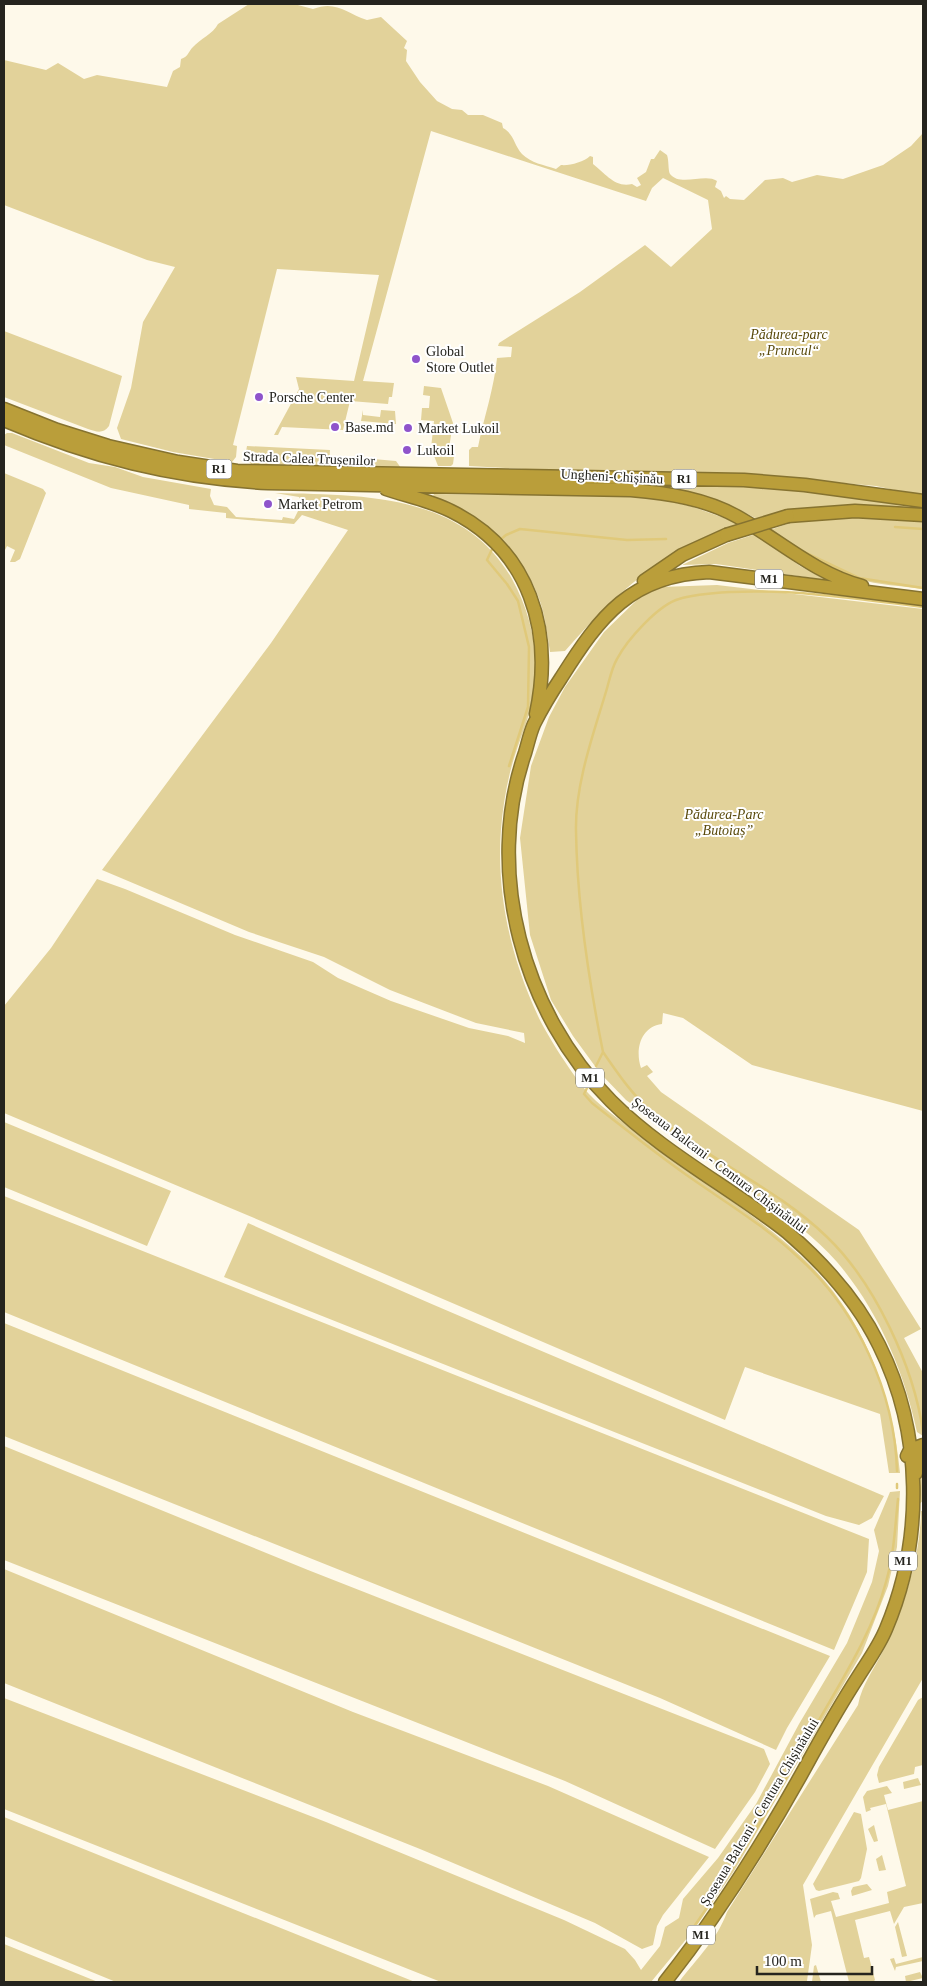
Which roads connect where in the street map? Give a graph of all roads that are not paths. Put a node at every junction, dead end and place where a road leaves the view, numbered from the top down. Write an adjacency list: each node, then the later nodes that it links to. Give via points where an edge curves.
1 (4, 409): 3 (highway, Strada Calea Trușenilor / R1, via 99,444 218,469)
2 (4, 420): 4 (highway, Strada Calea Trușenilor / R1, via 84,451 158,471 239,482)
3 (442, 481): 4 (highway, Strada Calea Trușenilor / R1); 5 (highway, Ungheni-Chișinău / R1, via 744,480 805,484); 8 (highway, Ungheni-Chișinău / R1, via 631,490 683,497 736,516 825,572 851,583)
4 (374, 485): 10 (highway, via 450,510 464,518 491,538 519,573 534,601 540,631 541,690)
5 (923, 501)
6 (923, 514): 7 (highway, M1, bridge, via 855,511 788,516 726,535 670,563)
7 (634, 591): 8 (highway, Șoseaua Balcani - Centura Chișinăului / M1, via 666,577 709,572); 10 (highway, Șoseaua Balcani - Centura Chișinăului / M1, via 597,627 576,654)
8 (906, 597): 9 (highway, Șoseaua Balcani - Centura Chișinăului / M1)
9 (923, 599)
10 (534, 725): 11 (highway, Șoseaua Balcani - Centura Chișinăului / M1, via 513,799 510,886 524,954 552,1021 587,1074 616,1106 659,1141 787,1232 835,1280)
11 (866, 1323): 12 (highway, M1, via 893,1388 905,1441); 14 (highway, Șoseaua Balcani - Centura Chișinăului / M1, via 897,1418 904,1460 906,1511 892,1591)
12 (918, 1447): 13 (highway, Șoseaua Balcani - Centura Chișinăului / M1, via 913,1525); 13 (highway, via 917,1521 909,1567); 14 (highway, M1, via 907,1460 910,1513 903,1564 887,1616)
13 (898, 1595): 14 (highway, Șoseaua Balcani - Centura Chișinăului / M1, via 879,1644)
14 (857, 1679): 15 (highway, Șoseaua Balcani - Centura Chișinăului / M1, via 753,1858)
15 (665, 1982)

